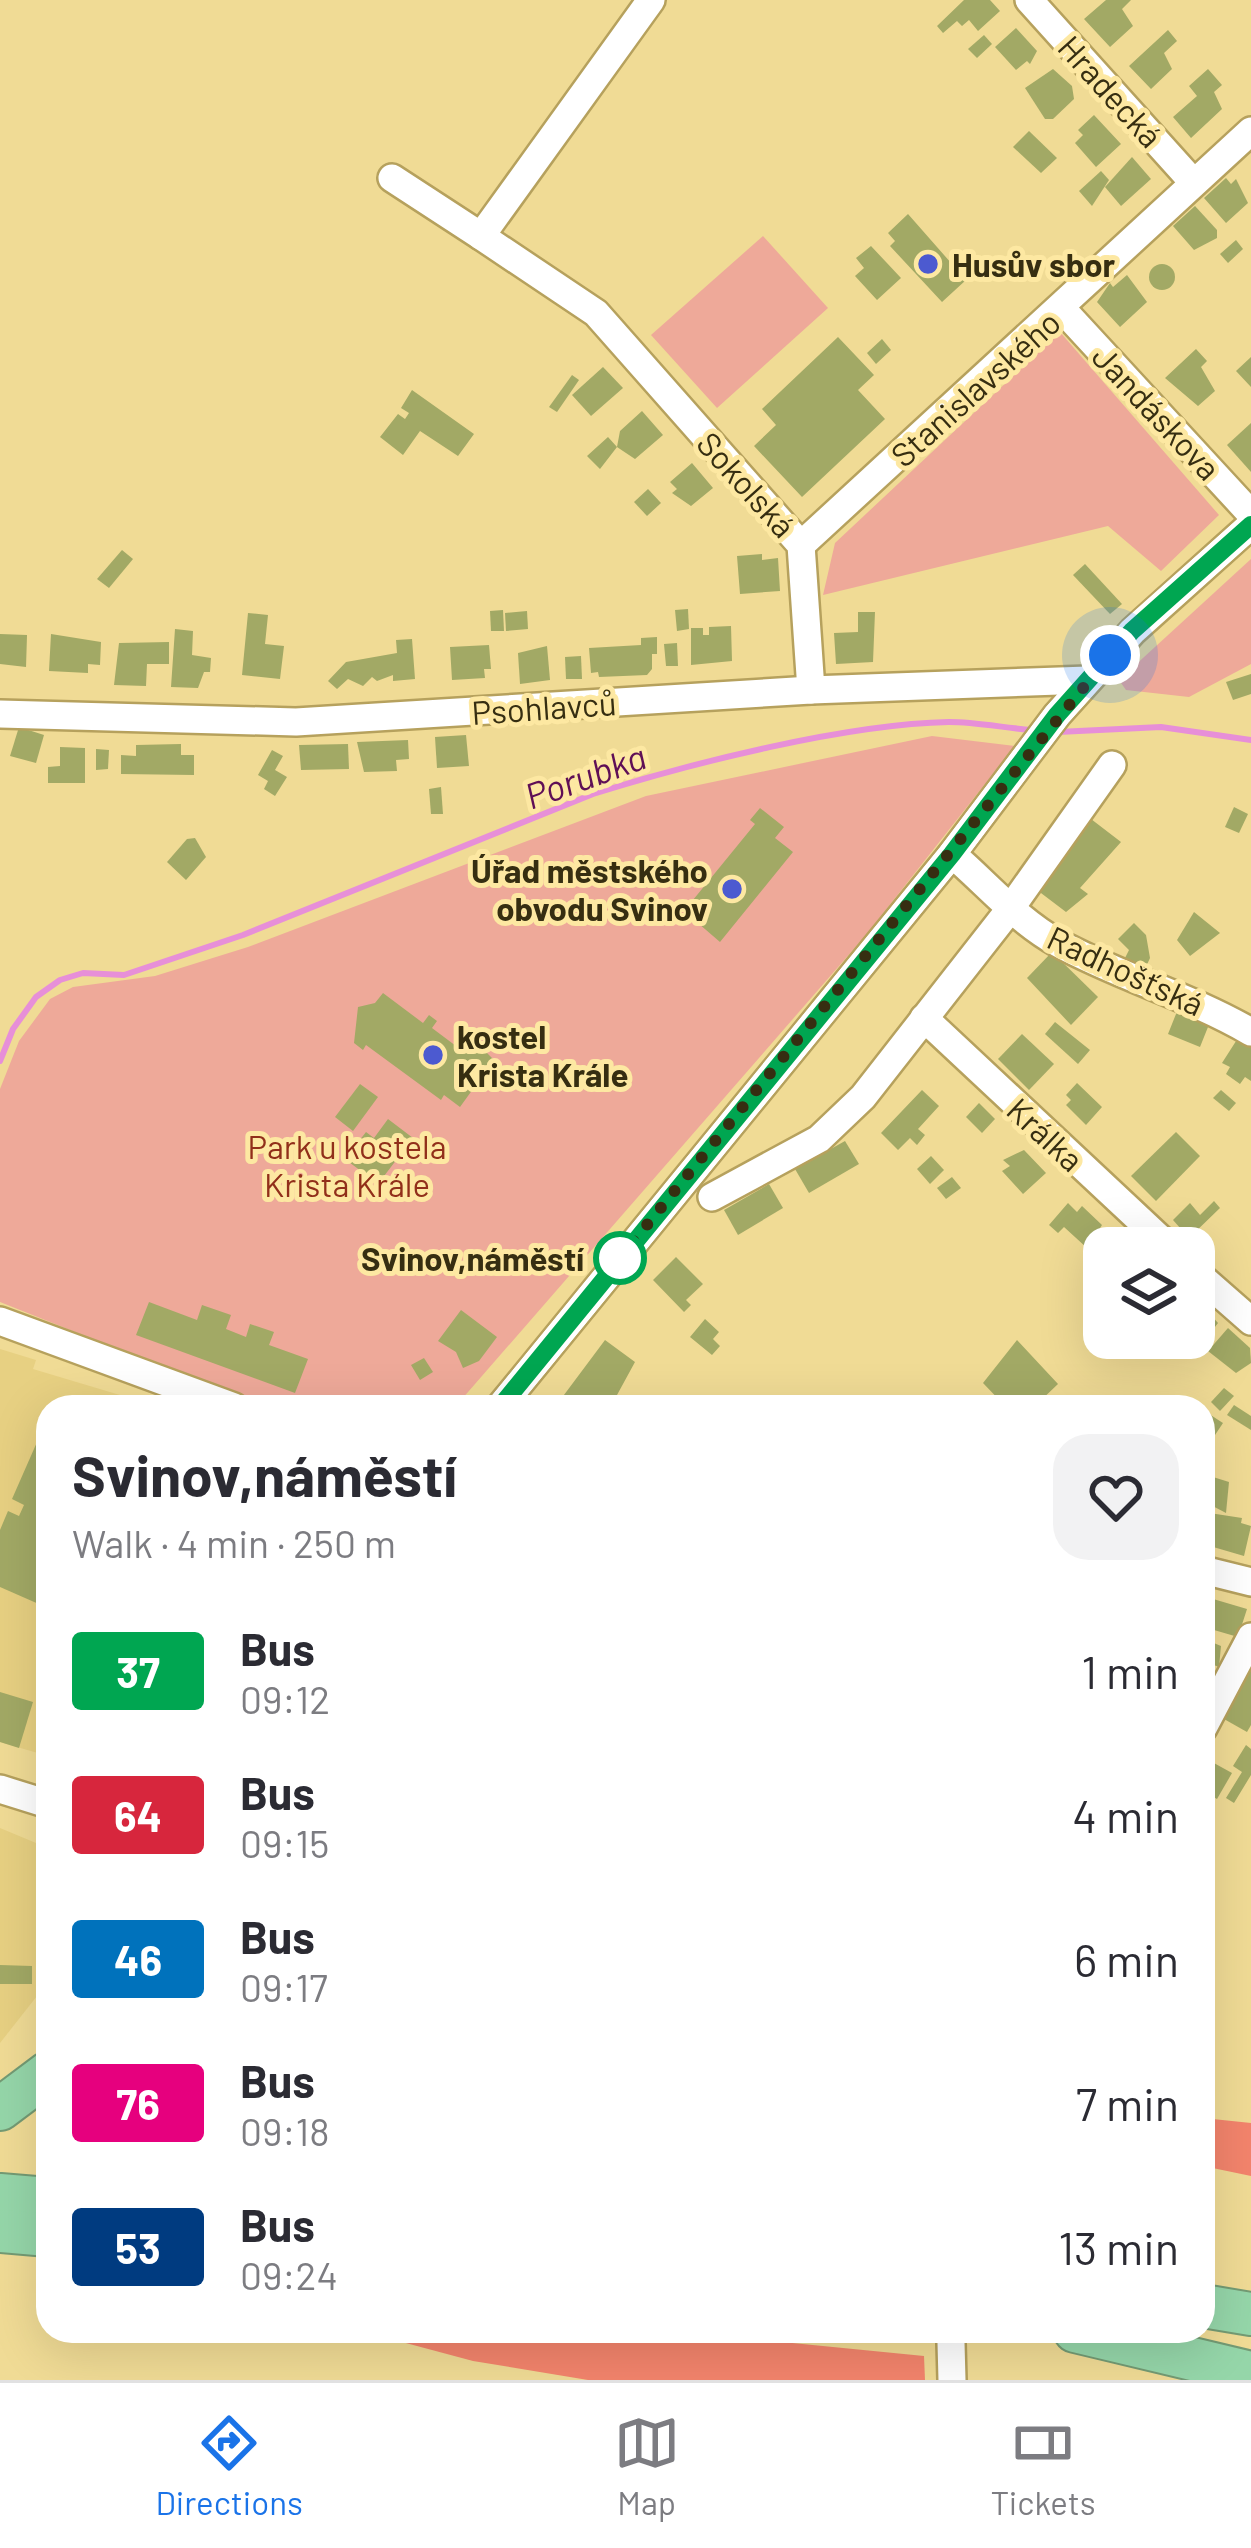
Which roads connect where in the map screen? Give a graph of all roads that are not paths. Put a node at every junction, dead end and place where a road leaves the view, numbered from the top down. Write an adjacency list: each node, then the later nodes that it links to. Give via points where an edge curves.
1 (651, 0): 6 (street)
2 (1029, 0): 5 (street, Hradecká)
3 (1251, 131): 5 (street, Stanislavského)
4 (392, 178): 6 (street)
5 (1193, 182): 7 (street, Stanislavského)
6 (481, 236): 10 (street, Sokolská, via 596,314)
7 (1062, 309): 8 (street, Jandáskova); 10 (street, Stanislavského)
8 (1251, 514)
9 (1251, 525): 11 (street)
10 (801, 545): 12 (street, Sokolská)
11 (1088, 680): 12 (street, Psohlavců); 15 (street)
12 (811, 690): 13 (street, Psohlavců, via 296,722)
13 (0, 714)
14 (1112, 765): 16 (street)
15 (952, 854): 16 (street, Radhošťská); 25 (street)
16 (1010, 909): 17 (street); 18 (street, Radhošťská, via 1055,942)
17 (924, 1018): 19 (street, via 819,1139); 20 (street, Králka)
18 (1251, 1032)
19 (712, 1197)
20 (1148, 1227)
21 (1215, 1289): 22 (street)
22 (1251, 1321)
23 (0, 1322): 24 (street)
24 (202, 1395)
25 (510, 1395)
26 (1215, 1573): 27 (street)
27 (1251, 1582)
28 (1251, 1636): 29 (street)
29 (1215, 1705)
30 (0, 1790): 31 (street)
31 (36, 1800)
32 (36, 2082): 33 (highway)
33 (0, 2108)
34 (0, 2195): 35 (highway)
35 (36, 2198)
36 (0, 2231): 37 (highway)
37 (36, 2234)
38 (1215, 2302): 39 (highway)
39 (1251, 2302)
40 (1215, 2305): 41 (highway)
41 (1251, 2314)
42 (1125, 2343): 46 (highway)
43 (1193, 2343): 45 (highway)
44 (951, 2344): 47 (street)
45 (1251, 2351)
46 (1251, 2373)
47 (952, 2380)

